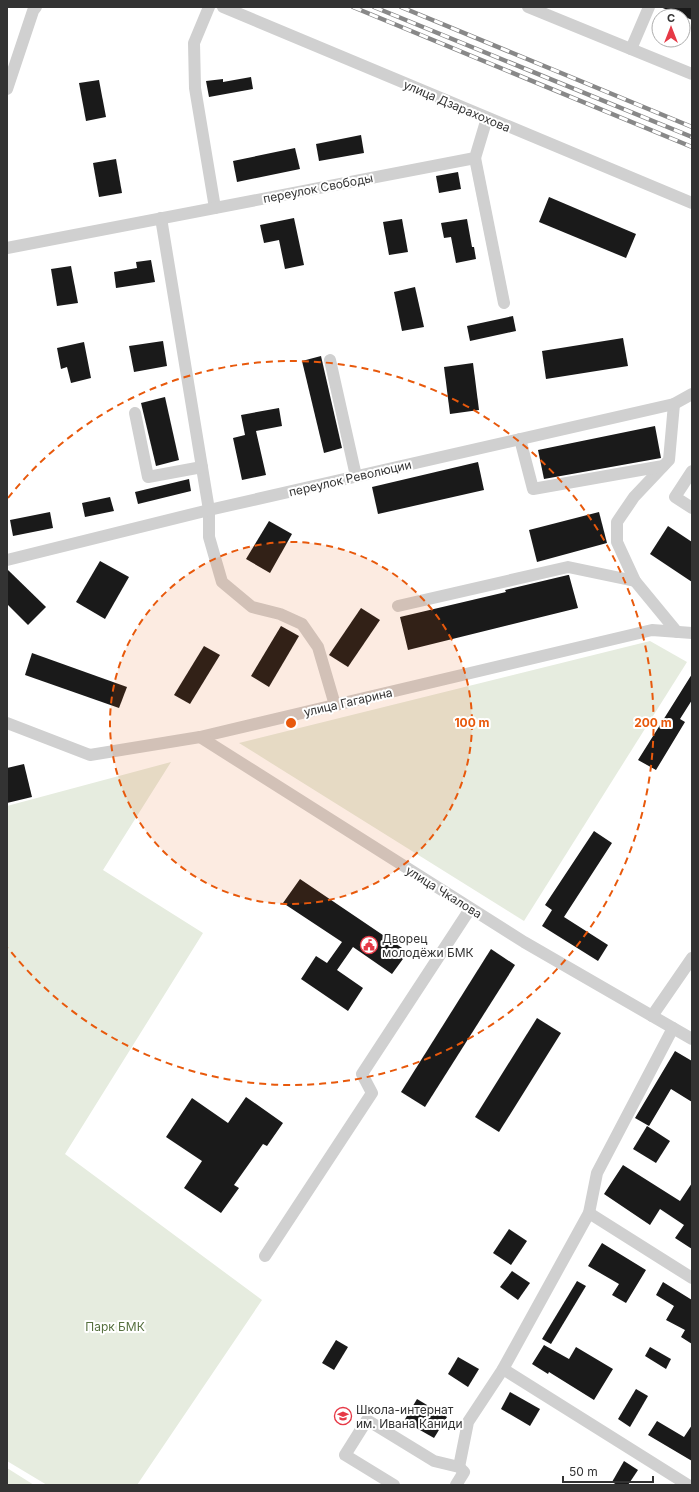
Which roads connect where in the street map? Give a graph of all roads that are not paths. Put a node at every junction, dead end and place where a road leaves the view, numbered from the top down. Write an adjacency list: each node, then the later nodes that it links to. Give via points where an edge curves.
1 (36, 7): 8 (street)
2 (209, 7): 12 (street, via 194,43 195,88)
3 (223, 7): 9 (street, улица Дзарахохова)
4 (528, 7): 6 (street)
5 (649, 7): 6 (street)
6 (631, 49): 7 (street)
7 (692, 74)
8 (7, 88)
9 (487, 118): 10 (street); 11 (street, улица Дзарахохова)
10 (475, 158): 12 (street, переулок Свободы); 15 (street)
11 (692, 203)
12 (215, 208): 13 (street, переулок Свободы)
13 (161, 218): 14 (street, переулок Свободы); 22 (street)
14 (7, 248)
15 (504, 302)
16 (330, 360): 24 (street)
17 (692, 394): 18 (street, переулок Революции)
18 (674, 404): 20 (street, переулок Революции); 21 (street, via 669,460)
19 (135, 413): 22 (street, via 148,477)
20 (520, 439): 21 (street, via 533,489); 24 (street, переулок Революции)
21 (663, 466): 28 (street, via 634,496 617,522 617,542)
22 (202, 467): 26 (street)
23 (692, 471): 25 (street, via 675,497)
24 (356, 476): 26 (street, переулок Революции)
25 (692, 508)
26 (209, 510): 27 (street, переулок Революции); 32 (street, via 209,537 222,582 252,607 280,614 302,624 318,647)
27 (7, 560)
28 (635, 581): 29 (street, via 568,566); 30 (street)
29 (398, 606)
30 (678, 632): 31 (street, улица Гагарина); 32 (street, улица Гагарина, via 652,630)
31 (692, 633)
32 (335, 705): 34 (street, улица Гагарина)
33 (7, 723): 34 (street, улица Гагарина, via 90,755)
34 (200, 737): 35 (street, улица Чкалова)
35 (470, 909): 37 (street, улица Чкалова); 41 (street, via 362,1074 372,1093)
36 (692, 958): 37 (street)
37 (652, 1016): 38 (street, улица Чкалова)
38 (673, 1028): 39 (street, улица Чкалова); 40 (street, via 597,1173)
39 (692, 1039)
40 (589, 1214): 42 (street); 43 (street)
41 (265, 1256)
42 (692, 1278)
43 (503, 1370): 44 (street, via 468,1422); 47 (street)
44 (459, 1467): 45 (street, via 434,1461 366,1420 345,1455); 46 (street, via 464,1472)
45 (394, 1485)
46 (456, 1485)
47 (688, 1485)

